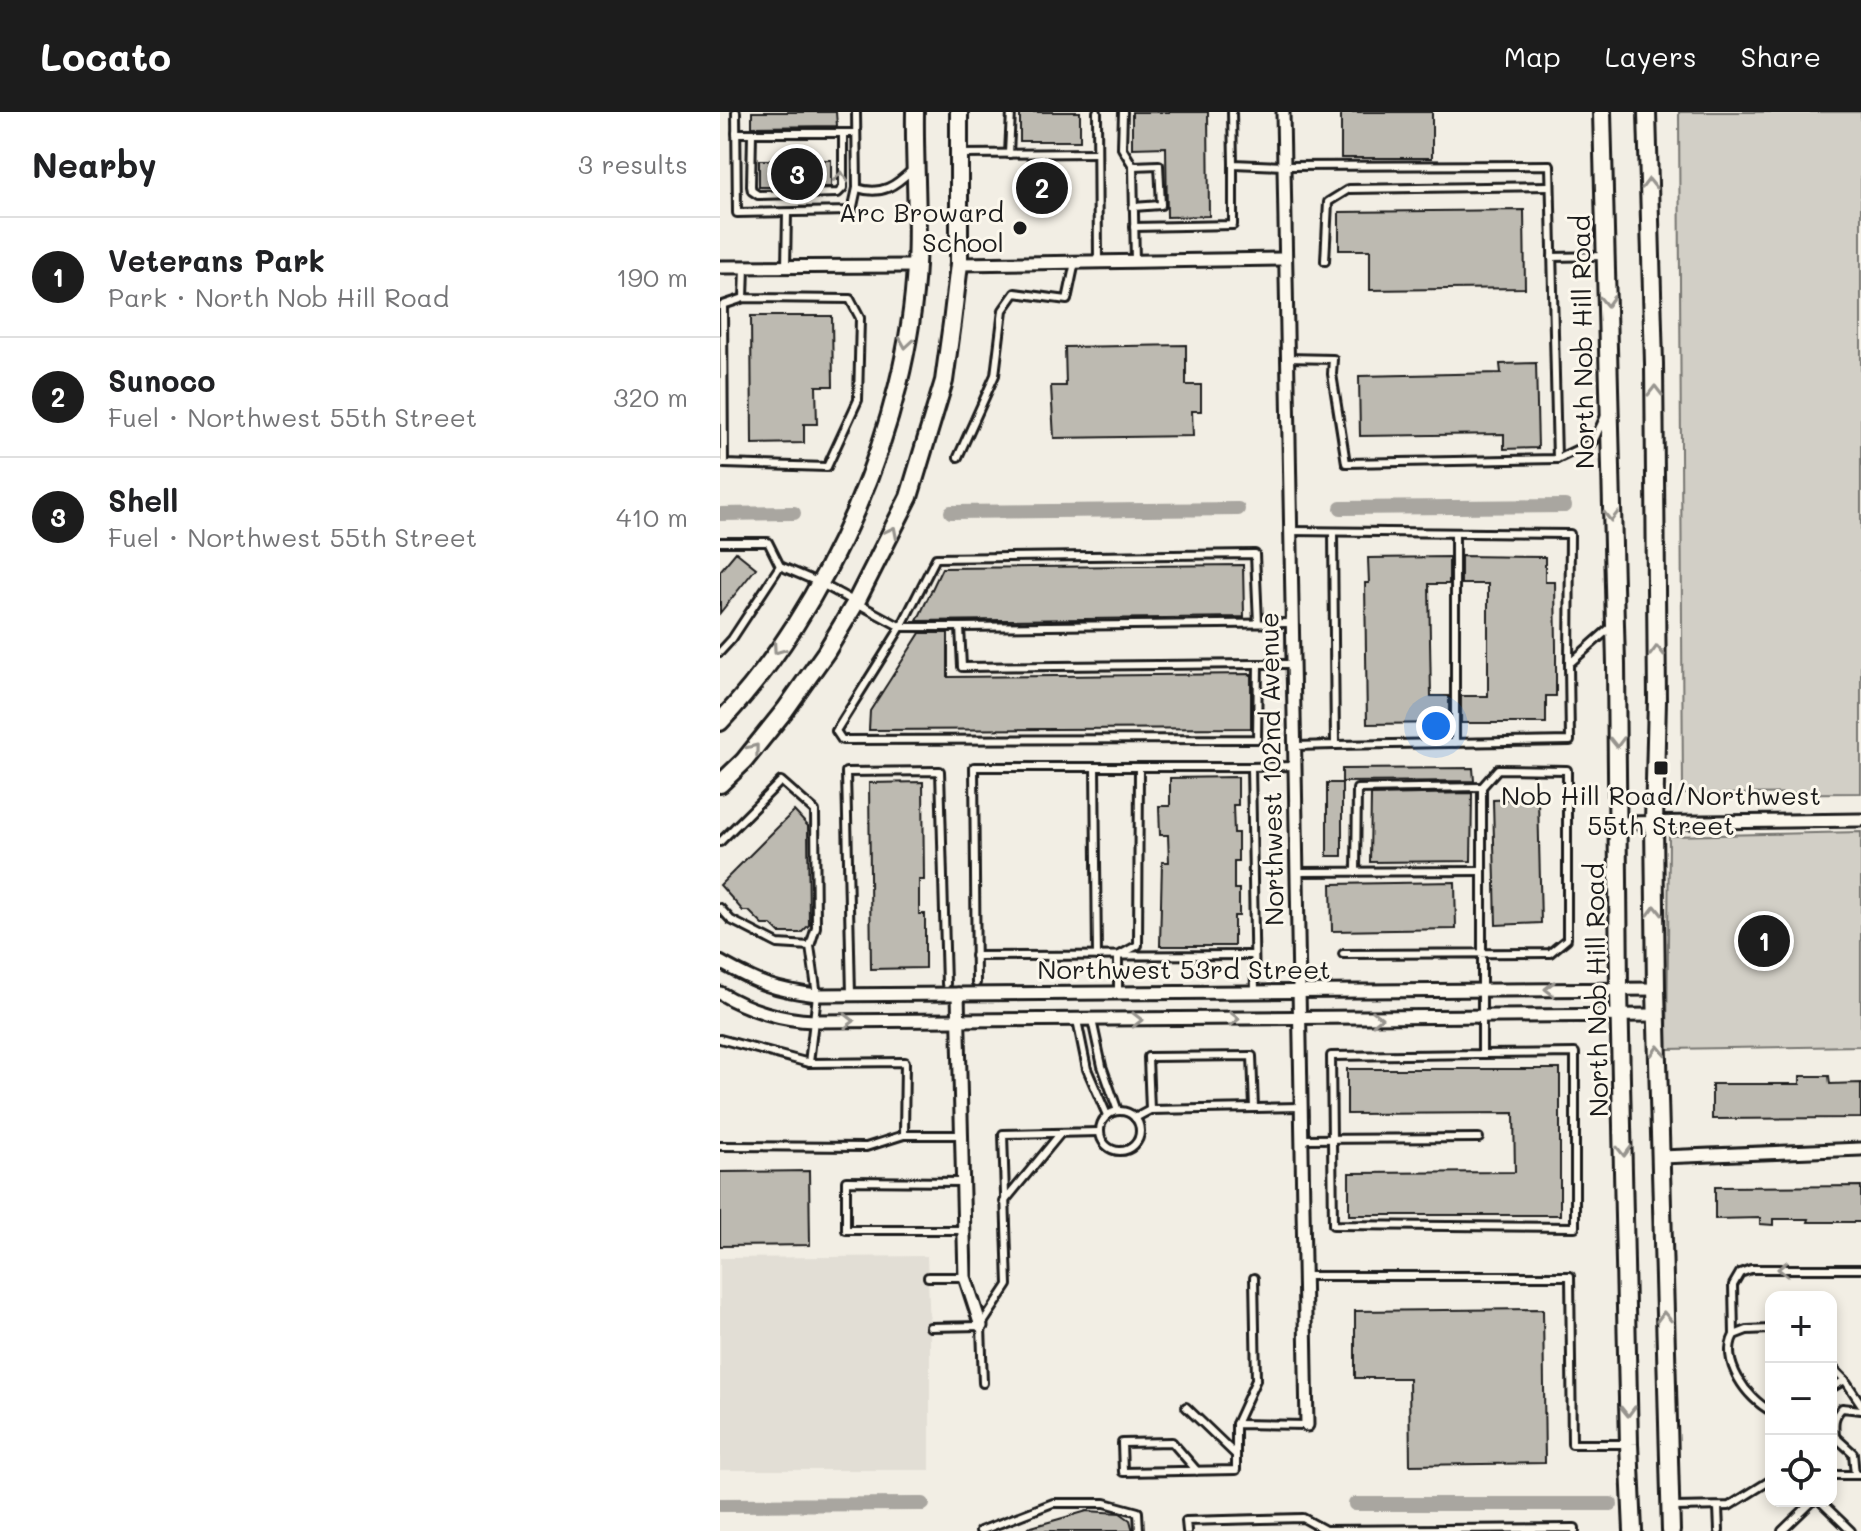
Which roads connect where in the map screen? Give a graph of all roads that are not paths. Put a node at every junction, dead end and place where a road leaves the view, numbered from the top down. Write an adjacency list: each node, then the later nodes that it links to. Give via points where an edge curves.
1 (736, 112): 12 (lane)
2 (856, 112): 15 (lane)
3 (915, 112): 20 (main road)
4 (959, 112): 17 (main road)
5 (1011, 112): 18 (lane)
6 (1097, 112): 16 (lane)
7 (1123, 112): 21 (lane, via 1122,148)
8 (1232, 112): 19 (lane)
9 (1283, 112): 22 (street, Northwest 102nd Avenue)
10 (1602, 112): 28 (main road, North Nob Hill Road)
11 (1647, 112): 73 (main road, one-way to 11, via 1654,364)
12 (736, 133): 13 (lane); 26 (lane, via 737,213)
13 (752, 133): 14 (lane); 14 (lane, one-way to 14, via 752,191 758,195 838,193 843,188)
14 (843, 133): 15 (lane)
15 (856, 133): 24 (lane)
16 (1097, 153): 18 (lane); 31 (lane)
17 (960, 154): 18 (lane); 35 (main road)
18 (1009, 154)
19 (1233, 164): 22 (lane); 27 (lane, via 1233,225)
20 (915, 166): 24 (lane, via 879,193); 36 (main road)
21 (1133, 166): 25 (lane); 25 (lane, via 1159,165 1161,205)
22 (1284, 166): 23 (lane, via 1550,165); 30 (street, Northwest 102nd Avenue)
23 (1550, 186): 29 (lane); 33 (lane, via 1349,189 1328,202)
24 (857, 188): 26 (lane, via 852,211)
25 (1133, 207): 27 (lane)
26 (787, 213): 39 (lane)
27 (1134, 227): 32 (lane)
28 (1605, 256): 29 (lane); 42 (main road, North Nob Hill Road, one-way to 42)
29 (1552, 257): 44 (lane)
30 (1285, 259): 32 (street); 41 (street, Northwest 102nd Avenue)
31 (1098, 261): 32 (street); 34 (street)
32 (1135, 261)
33 (1325, 261)
34 (1075, 262): 35 (street); 43 (lane, via 1067,300 1015,293 1003,310 995,375)
35 (959, 264): 51 (main road, one-way to 35, via 909,497 918,468 944,381)
36 (916, 266): 39 (street); 50 (main road, one-way to 50, via 898,394 876,463)
37 (720, 267): 38 (street)
38 (745, 267): 39 (street); 40 (lane)
39 (786, 267)
40 (744, 298): 40 (lane, via 850,299 860,318 858,400 827,467 724,464 723,305)
41 (1286, 358): 44 (lane, via 1333,359 1346,463); 45 (street, Northwest 102nd Avenue)
42 (1609, 410): 44 (lane, via 1593,442); 54 (main road, North Nob Hill Road, one-way to 54)
43 (958, 457)
44 (1557, 459)
45 (1290, 531): 46 (lane); 53 (street, Northwest 102nd Avenue)
46 (1333, 532): 47 (lane); 63 (lane)
47 (1455, 533): 60 (lane, via 1570,534); 62 (lane)
48 (720, 542): 49 (lane, via 768,542)
49 (780, 566): 50 (lane); 57 (lane)
50 (820, 583): 51 (lane); 61 (main road, one-way to 61, via 743,698)
51 (856, 602): 55 (lane); 69 (main road, one-way to 51, via 785,710)
52 (1258, 623): 53 (lane); 55 (lane, via 1255,554 936,558); 56 (lane)
53 (1292, 623): 59 (street, Northwest 102nd Avenue)
54 (1614, 625): 60 (lane); 72 (main road, North Nob Hill Road, one-way to 72)
55 (901, 627): 56 (lane); 58 (lane, via 836,731 842,740 1257,739)
56 (960, 627): 58 (lane, via 962,667)
57 (720, 652)
58 (1258, 664): 59 (lane)
59 (1293, 664): 64 (street, Northwest 102nd Avenue)
60 (1569, 664): 62 (lane, via 1570,741)
61 (720, 722)
62 (1455, 743): 63 (lane)
63 (1335, 745): 64 (lane)
64 (1294, 746): 65 (street, Northwest 102nd Avenue)
65 (1294, 766): 68 (lane); 76 (street, Northwest 102nd Avenue)
66 (1095, 767): 67 (lane); 83 (lane, via 974,767); 84 (lane)
67 (1139, 767): 68 (lane); 85 (lane, via 1138,945)
68 (1251, 767): 82 (lane)
69 (720, 784)
70 (1482, 787): 75 (lane); 77 (lane, via 1357,789); 80 (lane, via 1498,769 1567,770 1567,939 1550,953)
71 (1861, 820): 73 (street)
72 (1618, 823): 73 (street); 89 (main road, North Nob Hill Road)
73 (1654, 823): 90 (main road, one-way to 73)
74 (720, 842): 79 (lane, via 781,781 815,811 816,927)
75 (1482, 871): 77 (lane); 80 (lane)
76 (1296, 872): 77 (lane); 94 (street, Northwest 102nd Avenue)
77 (1356, 872)
78 (720, 908): 79 (lane, via 731,920 778,944)
79 (810, 946): 97 (lane)
80 (1482, 953): 81 (lane); 91 (lane)
81 (1343, 954)
82 (1254, 955): 85 (lane); 93 (lane)
83 (975, 956): 84 (lane); 87 (lane)
84 (1097, 956): 85 (lane)
85 (1118, 956): 92 (lane)
86 (720, 962): 97 (street, Northwest 53rd Street, via 780,991)
87 (976, 983)
88 (946, 984): 98 (lane, via 940,771 846,772)
89 (1619, 989): 90 (street, Northwest 53rd Street); 91 (street, Northwest 53rd Street, one-way to 91); 101 (main road, North Nob Hill Road)
90 (1656, 989): 99 (main road)
91 (1482, 990): 94 (street, Northwest 53rd Street); 100 (lane)
92 (1118, 992): 93 (street, Northwest 53rd Street); 96 (street, Northwest 53rd Street)
93 (1255, 992): 94 (street, Northwest 53rd Street)
94 (1298, 992): 102 (street, Northwest 102nd Avenue)
95 (720, 993): 106 (street, Northwest 53rd Street, via 758,1011)
96 (958, 994): 98 (street, Northwest 53rd Street); 103 (street)
97 (817, 995): 98 (street, Northwest 53rd Street); 106 (lane)
98 (851, 995)
99 (1657, 1015): 101 (street, Northwest 53rd Street); 125 (main road, one-way to 99)
100 (1482, 1016): 101 (street, Northwest 53rd Street); 102 (street, Northwest 53rd Street, one-way to 100); 108 (lane)
101 (1620, 1016): 149 (main road, North Nob Hill Road, one-way to 149)
102 (1299, 1018): 105 (street, Northwest 53rd Street, one-way to 102); 110 (street, Northwest 102nd Avenue)
103 (958, 1020): 104 (street, Northwest 53rd Street); 106 (street, Northwest 53rd Street, one-way to 103); 119 (street)
104 (1077, 1020): 105 (street, Northwest 53rd Street); 114 (lane, via 1087,1069)
105 (1092, 1020): 113 (lane)
106 (814, 1021): 109 (lane)
107 (720, 1039): 109 (lane)
108 (1482, 1054): 122 (lane, via 1331,1056); 122 (lane, via 1575,1053 1575,1227 1333,1225)
109 (809, 1063): 118 (lane, via 905,1062)
110 (1301, 1107): 111 (lane); 121 (street, Northwest 102nd Avenue)
111 (1254, 1108): 112 (lane); 112 (lane, via 1252,1056 1148,1057)
112 (1150, 1110): 115 (lane)
113 (1118, 1111): 114 (lane); 115 (lane)
114 (1107, 1115): 116 (lane)
115 (1135, 1118): 116 (lane, via 1140,1136 1128,1150 1109,1148)
116 (1099, 1132): 117 (lane)
117 (1061, 1133): 127 (lane); 127 (lane, via 1003,1134)
118 (904, 1135): 119 (lane); 123 (lane, via 866,1147)
119 (960, 1135): 126 (street)
120 (1479, 1138): 122 (lane)
121 (1302, 1139): 122 (lane); 130 (street, Northwest 102nd Avenue)
122 (1332, 1139)
123 (720, 1146)
124 (1861, 1149): 125 (street)
125 (1661, 1157): 155 (main road, one-way to 125)
126 (962, 1182): 128 (street); 128 (lane, via 846,1181 846,1230)
127 (1004, 1202): 134 (lane, via 1008,1285)
128 (963, 1230): 132 (street)
129 (1861, 1269): 137 (lane, one-way to 137, via 1740,1273 1733,1285)
130 (1306, 1276): 147 (street, Northwest 102nd Avenue); 149 (lane, via 1570,1276 1572,1444)
131 (928, 1277): 132 (lane)
132 (965, 1277): 134 (street)
133 (1254, 1278): 146 (lane, via 1256,1380)
134 (981, 1326): 135 (lane); 140 (lane)
135 (930, 1327)
136 (1765, 1329): 137 (lane)
137 (1734, 1335): 144 (lane, via 1728,1350 1734,1373)
138 (1837, 1372): 139 (lane)
139 (1845, 1380): 141 (lane); 143 (lane)
140 (983, 1383)
141 (1837, 1385)
142 (1186, 1407): 150 (lane)
143 (1861, 1407): 145 (lane)
144 (1765, 1408)
145 (1837, 1413)
146 (1236, 1424): 147 (lane); 150 (lane)
147 (1307, 1425)
148 (1837, 1439): 153 (lane, via 1853,1453)
149 (1629, 1444): 163 (main road, North Nob Hill Road)
150 (1236, 1455): 151 (lane, via 1236,1470)
151 (1197, 1471): 151 (lane, via 1123,1472 1122,1443 1172,1442)
152 (1837, 1475): 153 (lane)
153 (1858, 1475)
154 (1765, 1484): 156 (lane)
155 (1670, 1507): 156 (lane); 164 (main road)
156 (1718, 1507): 165 (lane)
157 (1807, 1507): 166 (lane)
158 (1826, 1507): 167 (lane)
159 (980, 1531): 160 (lane, via 1053,1503 1105,1503 1138,1512)
160 (1139, 1531)
161 (1187, 1531): 162 (lane, via 1186,1521 1303,1518 1325,1530)
162 (1575, 1531)
163 (1633, 1531)
164 (1671, 1531)
165 (1719, 1531)
166 (1782, 1531)
167 (1851, 1531)

